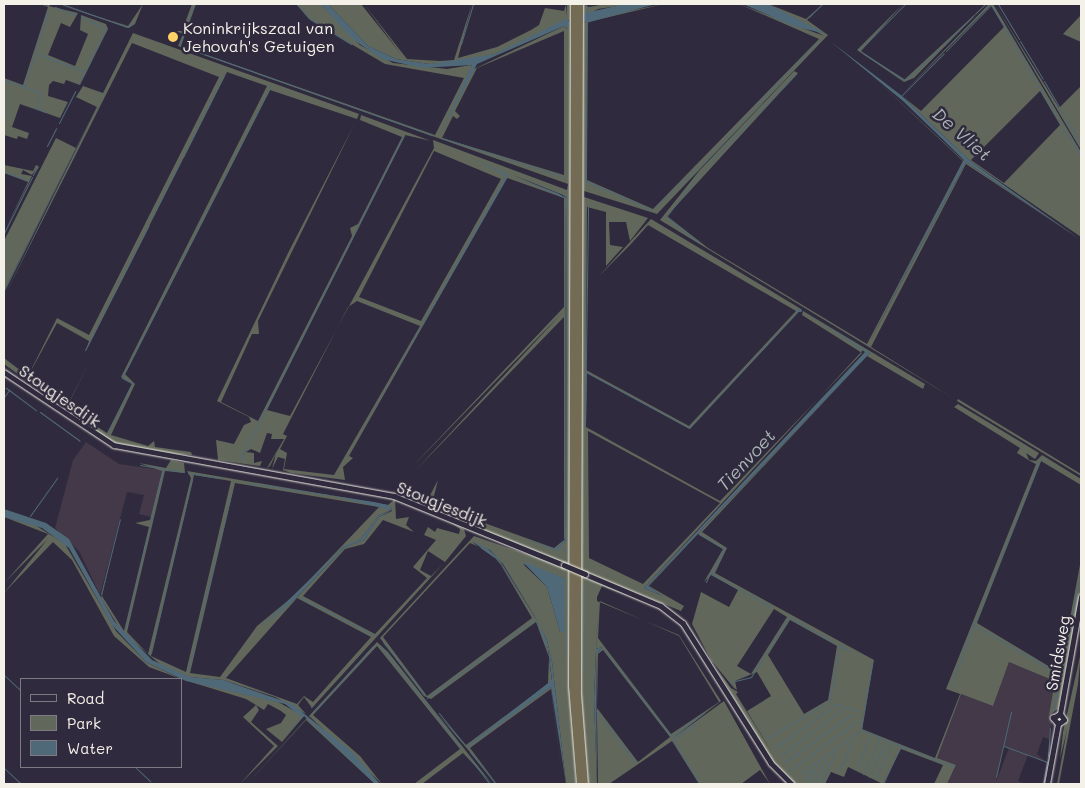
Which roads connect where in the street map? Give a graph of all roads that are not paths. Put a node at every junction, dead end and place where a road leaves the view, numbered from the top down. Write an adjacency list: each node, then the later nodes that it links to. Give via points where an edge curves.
1 (574, 4): 5 (highway, via 572,686)
2 (579, 4): 6 (highway, via 577,692)
3 (4, 372): 7 (street, Stougjesdijk, bridge, via 114,445 394,496 661,606 684,622 771,763)
4 (1081, 597): 8 (street, Smidsweg, via 1060,714 1053,718 1058,724)
5 (580, 784)
6 (584, 784)
7 (792, 784)
8 (1047, 784)

